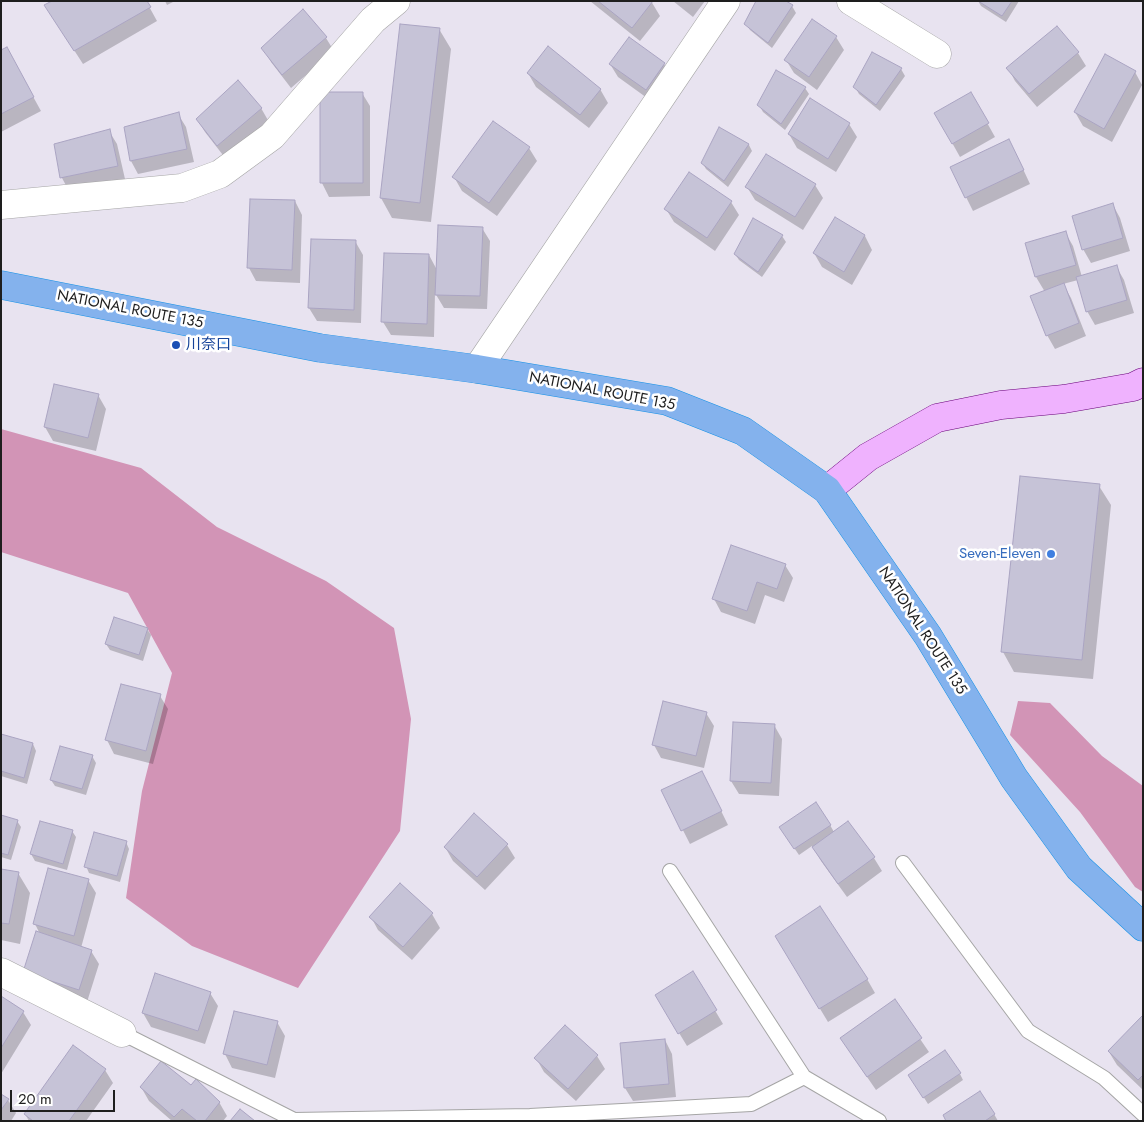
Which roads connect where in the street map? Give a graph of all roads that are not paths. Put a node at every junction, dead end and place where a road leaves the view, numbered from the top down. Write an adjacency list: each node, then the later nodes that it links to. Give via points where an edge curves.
1 (396, 1): 5 (street, via 373,20 272,136 220,174 182,188)
2 (726, 1): 7 (street)
3 (851, 1): 4 (street)
4 (937, 54)
5 (1, 205)
6 (1, 285): 7 (highway, NATIONAL ROUTE 135, via 320,348)
7 (477, 369): 9 (highway, NATIONAL ROUTE 135, via 667,401 743,431)
8 (1143, 382): 9 (street, via 1133,387 1064,399 1001,405 937,418 868,457)
9 (827, 490): 12 (highway, NATIONAL ROUTE 135, via 928,636 1014,778 1079,868)
10 (903, 863): 16 (lane, via 1028,1031 1104,1078)
11 (670, 871): 15 (lane)
12 (1143, 927)
13 (1, 972): 14 (street)
14 (122, 1032): 15 (lane, via 294,1120 530,1116 751,1104)
15 (804, 1077): 17 (lane)
16 (1143, 1114)
17 (879, 1121)

